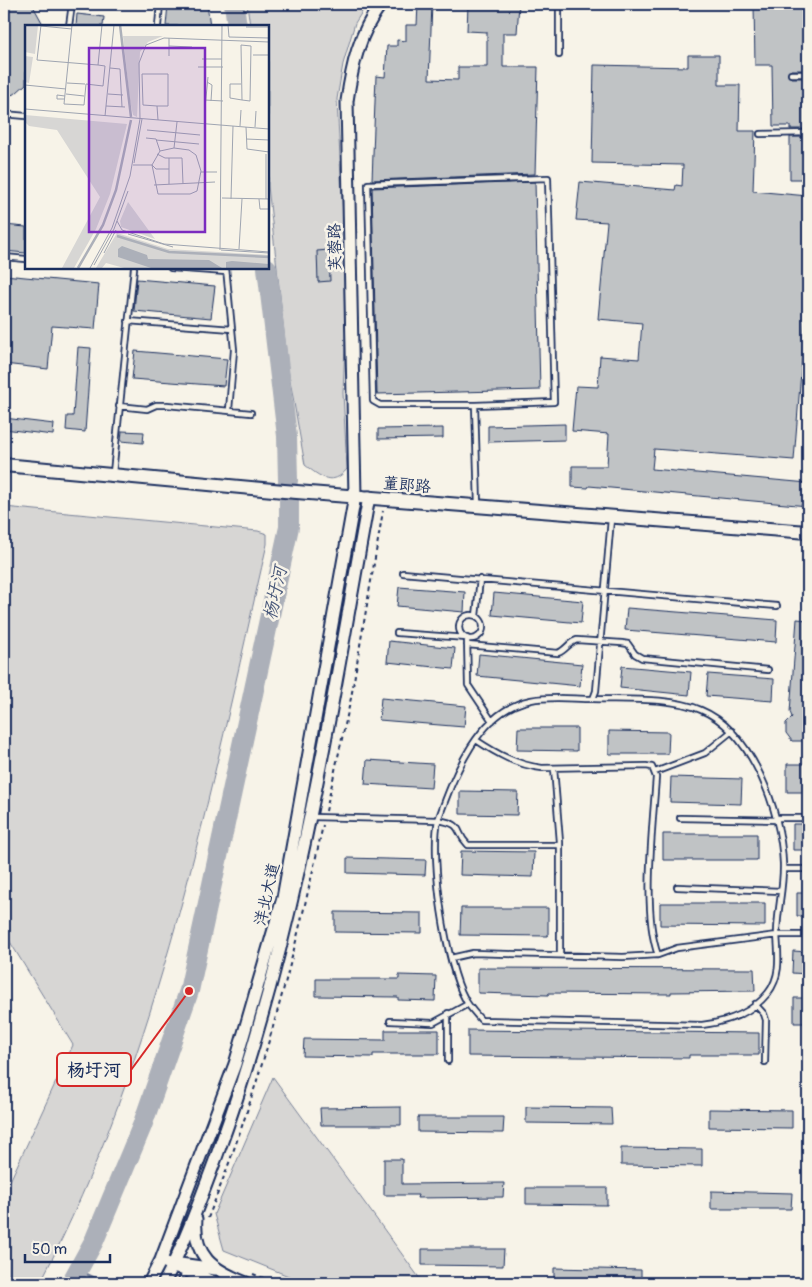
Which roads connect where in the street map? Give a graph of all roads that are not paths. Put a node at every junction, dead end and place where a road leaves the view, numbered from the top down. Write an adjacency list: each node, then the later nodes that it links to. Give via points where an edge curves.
1 (72, 4): 5 (lane)
2 (160, 4): 6 (lane)
3 (381, 4): 27 (street, 芙蓉路, via 368,20 352,63 347,101)
4 (559, 4): 7 (lane)
5 (69, 25)
6 (158, 25)
7 (559, 55)
8 (791, 74): 9 (lane)
9 (808, 74)
10 (4, 114): 11 (lane)
11 (25, 116)
12 (808, 133): 13 (lane)
13 (760, 134)
14 (4, 257): 15 (lane)
15 (25, 259)
16 (134, 269): 19 (lane)
17 (198, 269): 18 (lane)
18 (226, 270): 20 (lane)
19 (128, 321): 20 (lane); 22 (lane)
20 (232, 329): 23 (lane, via 234,350)
21 (475, 405): 21 (lane, via 554,402 548,178 368,184 373,401 380,405); 29 (lane)
22 (120, 406): 23 (lane, via 148,409 167,405); 26 (lane)
23 (229, 410): 24 (lane)
24 (252, 412)
25 (4, 465): 26 (main road, 董郎路)
26 (112, 474): 27 (main road, 董郎路)
27 (355, 496): 28 (main road, 董郎路); 48 (street, 洋北大道)
28 (369, 498): 29 (main road, 董郎路); 49 (street, 洋北大道)
29 (478, 506): 30 (main road, 董郎路)
30 (611, 517): 31 (main road, 董郎路); 34 (lane)
31 (808, 532)
32 (403, 573): 33 (lane)
33 (480, 580): 34 (lane); 36 (lane)
34 (604, 590): 35 (lane); 39 (lane)
35 (777, 606)
36 (476, 616): 38 (lane, via 482,623 482,630 478,636); 38 (lane, via 466,616 460,622 460,630)
37 (397, 632): 38 (lane)
38 (467, 638): 40 (lane)
39 (600, 642): 40 (lane, via 572,641 558,653); 41 (lane, via 628,644 642,658); 42 (lane)
40 (467, 645): 43 (lane, via 468,685)
41 (768, 670)
42 (593, 699): 43 (lane, via 532,700 513,705); 44 (lane, via 680,704 702,710)
43 (492, 721): 45 (lane)
44 (732, 731): 47 (lane, via 705,753); 52 (lane, via 747,747)
45 (476, 740): 46 (lane, via 513,762); 53 (lane, via 454,775)
46 (554, 768): 47 (lane, via 646,766); 54 (lane)
47 (655, 772): 61 (lane, via 651,916)
48 (298, 816): 49 (lane); 71 (street, 洋北大道, via 283,898 235,1064)
49 (310, 817): 53 (lane); 70 (street, 洋北大道, via 259,1029)
50 (680, 818): 52 (lane)
51 (808, 818): 52 (lane)
52 (777, 819): 55 (lane)
53 (438, 820): 54 (lane, via 452,822 460,828 468,845); 63 (lane, via 435,858)
54 (560, 845): 62 (lane)
55 (783, 869): 56 (lane); 58 (lane)
56 (808, 869)
57 (677, 887): 58 (lane)
58 (781, 891): 59 (lane)
59 (777, 935): 60 (lane); 61 (lane, via 677,948); 65 (lane, via 780,952 775,980 768,993)
60 (808, 935)
61 (658, 955): 62 (lane)
62 (560, 956): 63 (lane, via 473,953)
63 (451, 958): 64 (lane)
64 (468, 1004): 65 (lane, via 481,1020 488,1022 702,1025 723,1022); 66 (lane)
65 (756, 1004): 69 (lane, via 766,1020)
66 (448, 1013): 67 (lane, via 433,1023); 68 (lane)
67 (390, 1021)
68 (448, 1061)
69 (765, 1062)
70 (197, 1210): 72 (street, 洋北大道); 73 (street, via 195,1233 198,1247)
71 (161, 1260): 72 (street); 75 (street, 洋北大道)
72 (174, 1264): 73 (street); 74 (street); 76 (street, 洋北大道)
73 (215, 1269): 79 (street)
74 (186, 1271): 77 (lane); 78 (street)
75 (149, 1283)
76 (164, 1283)
77 (180, 1283)
78 (216, 1283)
79 (246, 1283)

